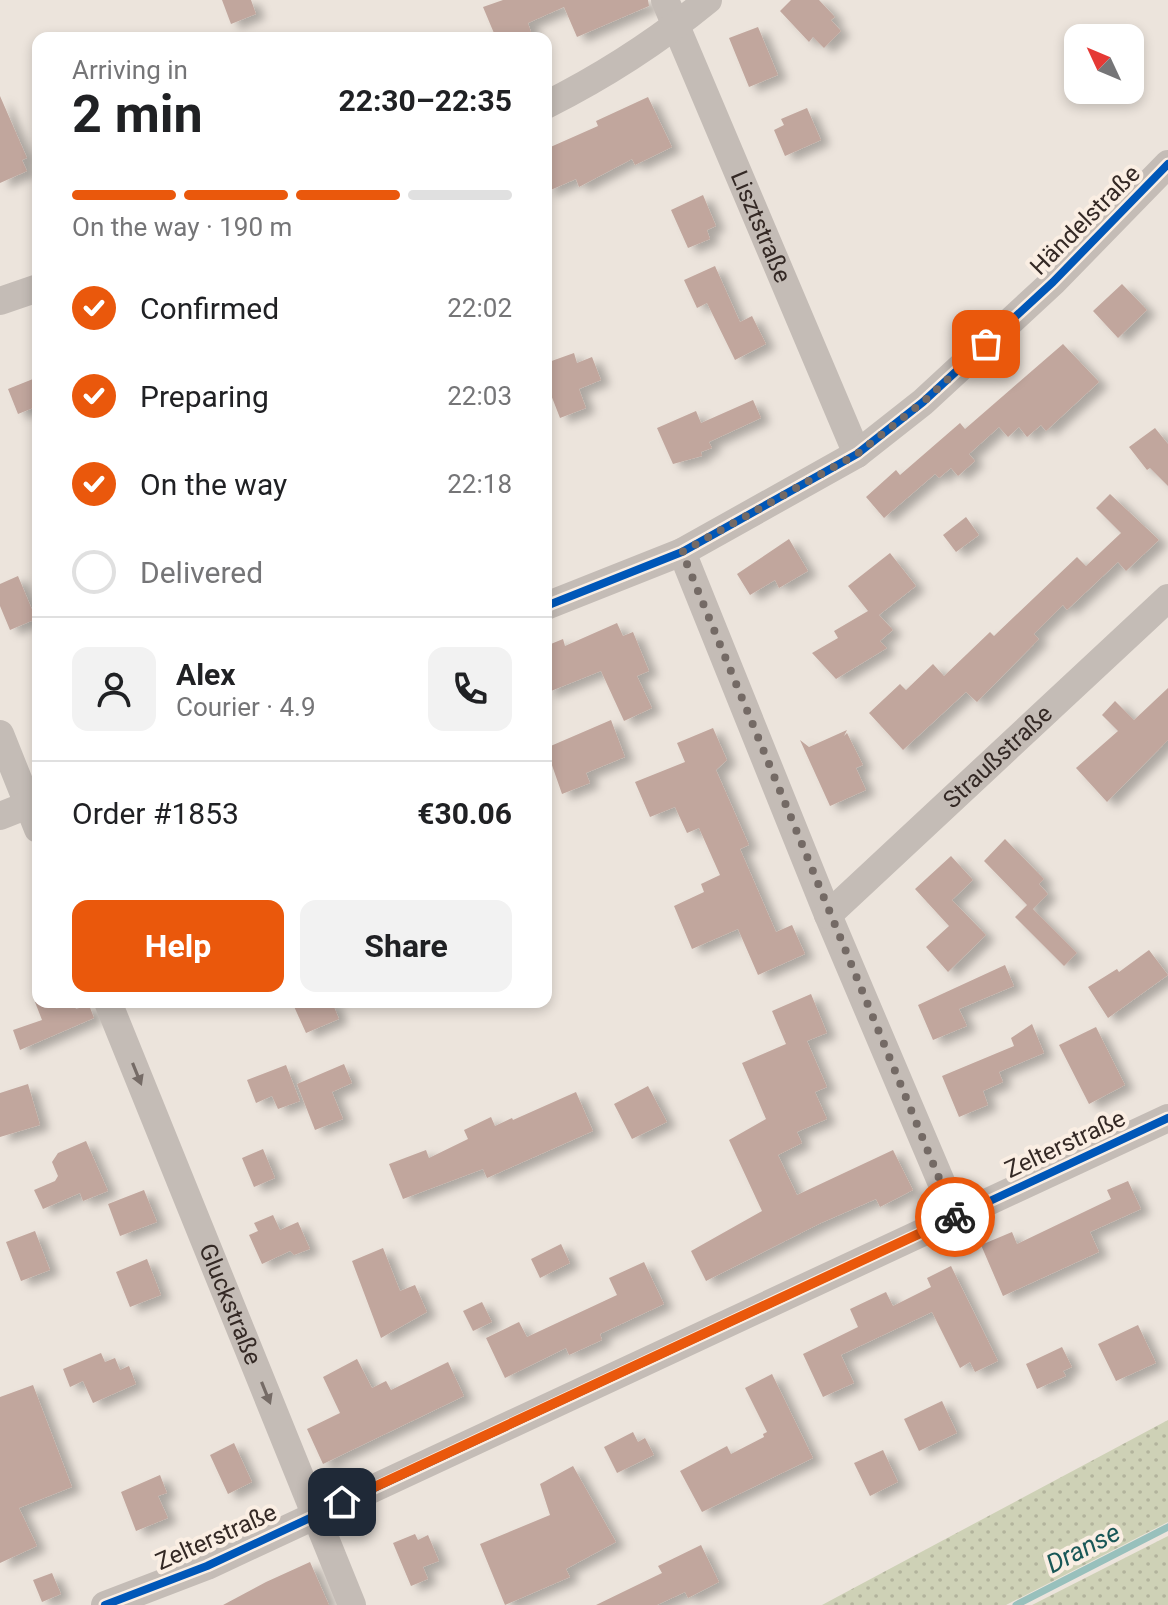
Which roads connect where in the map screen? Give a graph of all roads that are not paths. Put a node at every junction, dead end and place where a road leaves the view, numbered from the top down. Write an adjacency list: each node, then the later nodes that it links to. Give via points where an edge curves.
1 (665, 0): 3 (street, Lisztstraße)
2 (708, 0): 3 (street)
3 (676, 26): 4 (street); 8 (street, Lisztstraße)
4 (552, 102)
5 (1168, 164): 8 (street, Händelstraße, via 1043,291 923,402)
6 (32, 290): 7 (street)
7 (0, 301)
8 (857, 454): 9 (street, Händelstraße)
9 (682, 552): 11 (street, Händelstraße); 16 (street)
10 (1168, 598): 16 (street, Straußstraße)
11 (552, 604)
12 (0, 734): 13 (street)
13 (32, 805)
14 (32, 812): 15 (street)
15 (0, 816)
16 (828, 915): 19 (street)
17 (110, 1008): 20 (street, Gluckstraße, one-way to 20)
18 (1168, 1118): 19 (street, Zelterstraße)
19 (956, 1217): 20 (street, Zelterstraße)
20 (315, 1514): 21 (street, Zelterstraße, via 191,1573); 22 (street, Gluckstraße)
21 (105, 1605)
22 (352, 1605)

